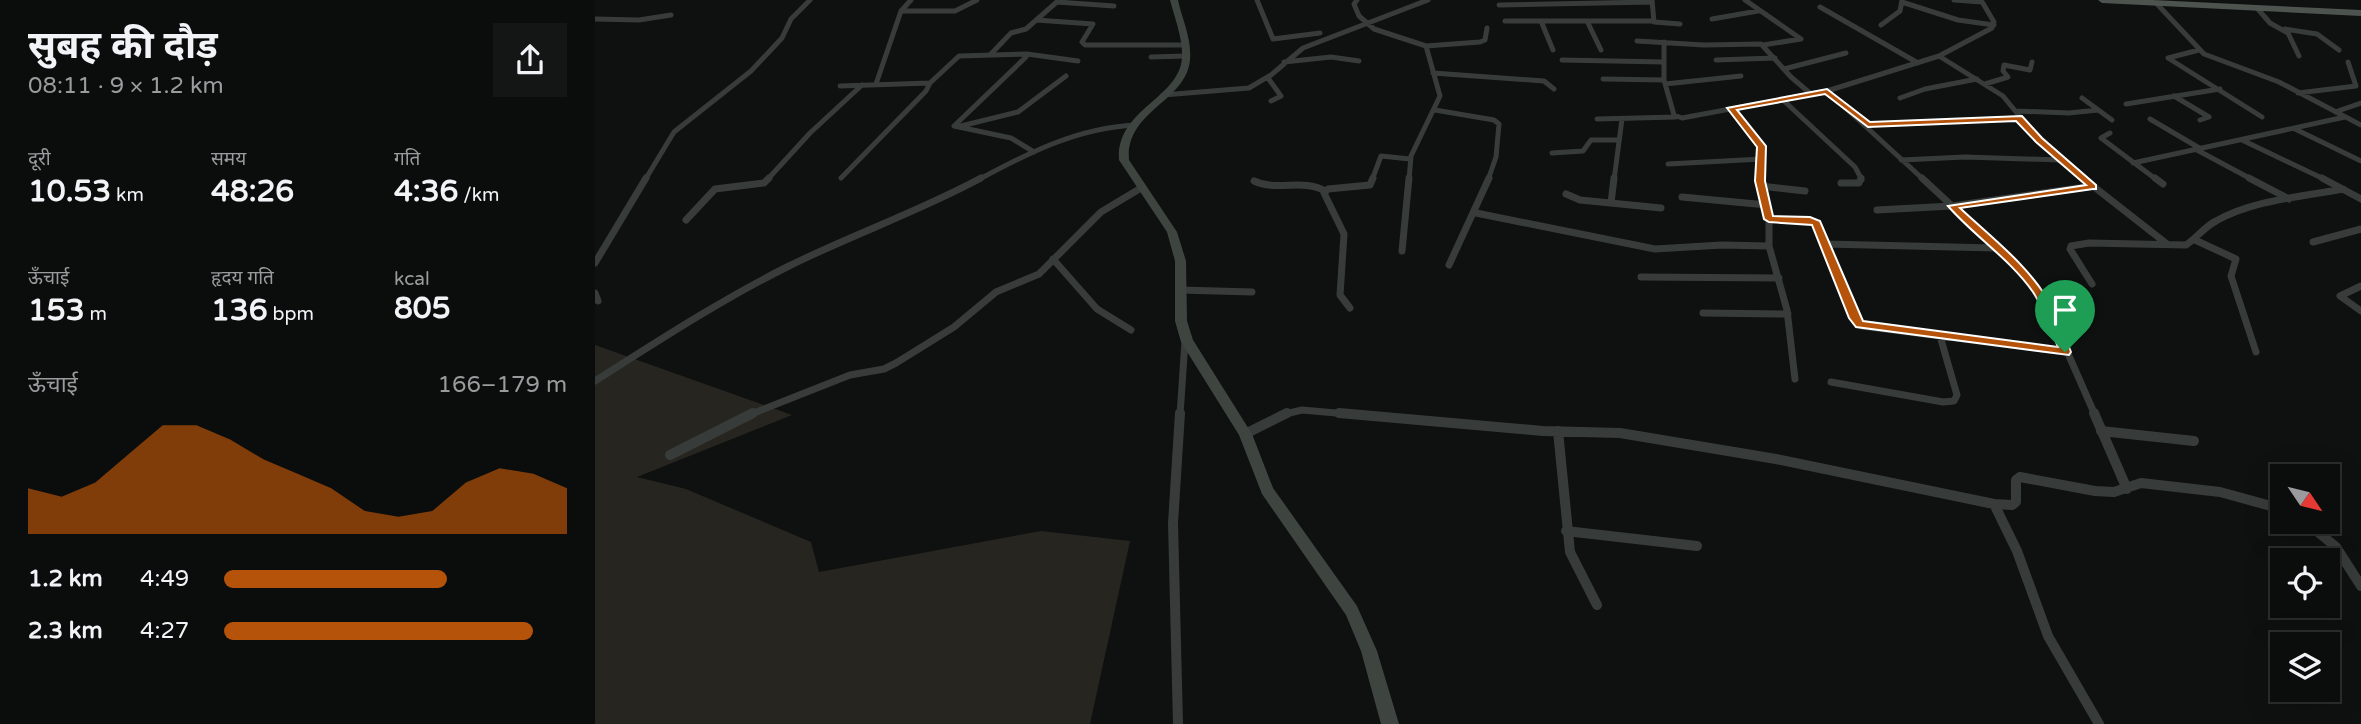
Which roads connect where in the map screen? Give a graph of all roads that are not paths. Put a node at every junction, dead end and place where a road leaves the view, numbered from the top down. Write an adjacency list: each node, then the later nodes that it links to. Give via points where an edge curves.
1 (810, 0): 153 (street, via 751,71 674,132)
2 (911, 0): 22 (street)
3 (977, 0): 22 (street, via 955,11)
4 (1174, 0): 48 (main road)
5 (1257, 0): 39 (street, via 1273,39)
6 (1357, 0): 36 (street, via 1358,17)
7 (1428, 0): 36 (street)
8 (1745, 0): 23 (street)
9 (1954, 0): 14 (street)
10 (2102, 0): 16 (main road)
11 (1058, 1): 19 (street); 28 (street)
12 (1652, 1): 18 (street); 32 (street)
13 (1902, 1): 34 (street, via 1900,11); 35 (street, via 1958,20)
14 (1982, 1): 35 (street)
15 (2172, 2): 16 (main road); 17 (main road)
16 (2157, 4): 46 (street)
17 (2236, 4): 21 (main road)
18 (1499, 5)
19 (1114, 6)
20 (1820, 7): 64 (street)
21 (2257, 8): 24 (main road); 38 (street)
22 (901, 11): 74 (street)
23 (1758, 11): 27 (street); 42 (street, via 1801,39)
24 (2361, 13)
25 (671, 15): 26 (street)
26 (595, 19)
27 (1711, 19)
28 (1036, 20): 48 (street, via 1093,24 1082,42 1085,45); 51 (street, via 1011,33)
29 (1505, 21): 30 (street)
30 (1541, 21): 31 (street); 44 (street)
31 (1587, 21): 32 (street); 45 (street)
32 (1653, 21): 33 (street)
33 (1680, 24)
34 (1881, 24)
35 (1994, 25): 54 (street)
36 (1366, 26): 43 (street); 60 (street, via 1304,47)
37 (1487, 28): 43 (street, via 1481,43)
38 (2282, 29): 47 (street, via 2317,34); 52 (street)
39 (1319, 33)
40 (1637, 41): 41 (street)
41 (1664, 41): 42 (street); 61 (street)
42 (1763, 45): 55 (street)
43 (1426, 47): 66 (street)
44 (1553, 50)
45 (1601, 50)
46 (2199, 50): 79 (street, via 2168,58); 81 (street)
47 (2339, 50)
48 (1186, 51): 53 (street); 83 (main road, via 1180,76)
49 (1846, 53): 65 (street)
50 (1027, 54): 51 (street); 58 (street); 107 (street)
51 (990, 55): 73 (street, via 955,58)
52 (2299, 56)
53 (1151, 57)
54 (1940, 57): 64 (street); 71 (street)
55 (1775, 58): 57 (street); 65 (street)
56 (1562, 60): 61 (street)
57 (1716, 60)
58 (1078, 61)
59 (1359, 61): 60 (street, via 1331,57)
60 (1284, 62): 69 (street)
61 (1664, 62): 72 (street)
62 (2032, 62): 75 (street, via 2030,70 2004,65 2008,77)
63 (2349, 62): 81 (street, via 2356,86)
64 (1918, 63): 80 (street)
65 (1784, 69): 82 (street)
66 (1433, 73): 78 (street, via 1544,81); 92 (street, via 1440,96)
67 (1066, 76): 107 (street, via 1018,112)
68 (1741, 76): 72 (street)
69 (1268, 78): 83 (street, via 1243,91); 88 (street, via 1281,95)
70 (1603, 79): 72 (street)
71 (1977, 79): 75 (street); 86 (street, via 1924,89)
72 (1664, 82): 96 (street)
73 (930, 83): 74 (street); 122 (street)
74 (876, 84): 76 (street)
75 (1985, 84): 95 (street, via 2003,96)
76 (862, 85): 77 (street); 143 (street, via 764,183 711,191)
77 (840, 86)
78 (1554, 89)
79 (2220, 89): 84 (street); 97 (street)
80 (1827, 91): 82 (street); 105 (street)
81 (2298, 93): 94 (street)
82 (1811, 94): 87 (street)
83 (1163, 95): 104 (main road)
84 (2174, 96): 90 (street); 103 (street, via 2209,117)
85 (2082, 98): 93 (street)
86 (1900, 99)
87 (1783, 100): 91 (street); 124 (street, via 1855,167 1862,180)
88 (1271, 101)
89 (2361, 103): 94 (street)
90 (2126, 104)
91 (1731, 108): 96 (street); 116 (street, via 1758,140)
92 (1435, 110): 115 (street); 141 (street, via 1485,117 1499,124 1501,140)
93 (2098, 110): 95 (street); 102 (street)
94 (2335, 112): 98 (street)
95 (2017, 115): 105 (street); 118 (street)
96 (1676, 117): 100 (street)
97 (2262, 117)
98 (2344, 117): 106 (street); 108 (street)
99 (1597, 119): 100 (street)
100 (1622, 119): 110 (street)
101 (2150, 119): 112 (street)
102 (2112, 120)
103 (2200, 120)
104 (1135, 125): 113 (street, via 1107,126); 128 (main road, via 1122,153)
105 (1868, 125): 117 (street)
106 (2361, 125)
107 (955, 128): 113 (street, via 1005,136)
108 (2295, 129): 111 (street); 119 (street)
109 (2110, 133): 120 (street, via 2101,138)
110 (1619, 140): 114 (street, via 1591,140 1583,151); 136 (street)
111 (2242, 140): 112 (street); 129 (street)
112 (2199, 149): 120 (street); 134 (street)
113 (1034, 152): 171 (street, via 928,205 790,265)
114 (1552, 153)
115 (1411, 159): 130 (street, via 1381,156 1370,185); 151 (street)
116 (1762, 159): 121 (street); 126 (street)
117 (1901, 160): 118 (street); 138 (street)
118 (2061, 160): 127 (street)
119 (2361, 160)
120 (2133, 163): 125 (street)
121 (1668, 164)
122 (841, 178)
123 (1254, 181): 130 (street, via 1268,188 1315,186)
124 (1841, 183)
125 (2163, 184)
126 (1761, 186): 131 (street); 137 (street)
127 (2093, 187): 138 (street); 148 (street)
128 (1141, 188): 152 (street, via 1101,212); 159 (main road, via 1172,232 1181,267)
129 (2343, 189): 134 (street); 135 (street)
130 (1325, 191): 161 (street, via 1344,234 1340,295)
131 (1805, 191)
132 (1566, 194): 136 (street)
133 (1682, 197): 137 (street)
134 (2289, 199): 145 (street, via 2213,222)
135 (2361, 199)
136 (1611, 203): 139 (street)
137 (1767, 205): 142 (street)
138 (1952, 206): 140 (street); 150 (street)
139 (1661, 208)
140 (1877, 209)
141 (1476, 213): 149 (street, via 1655,249); 154 (street)
142 (1769, 219): 147 (street, via 1812,221); 149 (street)
143 (687, 220)
144 (2361, 229): 146 (street)
145 (2195, 240): 148 (street, via 2179,246); 169 (street, via 2236,259 2231,276)
146 (2313, 242)
147 (1825, 244): 150 (street); 166 (street, via 1859,324)
148 (2167, 244): 157 (street, via 2071,246)
149 (1769, 246): 156 (street)
150 (1995, 248): 168 (street, via 2021,270 2044,300)
151 (1402, 251)
152 (1053, 260): 165 (street, via 1092,306); 177 (street, via 1034,276 996,292 954,327 896,363 850,375 757,411)
153 (595, 263)
154 (1448, 265)
155 (1641, 278): 156 (street)
156 (1779, 278): 164 (street)
157 (2092, 284)
158 (2361, 286): 162 (street, via 2340,296)
159 (1180, 290): 160 (street); 167 (main road)
160 (1252, 292)
161 (1350, 308)
162 (2361, 311)
163 (1703, 313): 164 (street)
164 (1788, 314): 170 (street)
165 (1131, 330)
166 (1940, 336): 168 (street); 172 (street, via 1957,395 1954,401)
167 (1185, 341): 175 (main road); 186 (street, via 1173,523)
168 (2065, 352): 174 (street)
169 (2256, 352)
170 (1795, 379)
171 (595, 381)
172 (1831, 382)
173 (1558, 431): 175 (street, via 1302,411 1283,414); 179 (street, via 1602,431 1692,444); 181 (street)
174 (2101, 431): 176 (street); 178 (street)
175 (1245, 435): 187 (main road, via 1267,490 1352,611)
176 (2194, 441)
177 (670, 455)
178 (2127, 489): 179 (street, via 2095,491 2020,477 2016,502); 180 (street, via 2141,483 2220,492)
179 (1994, 504): 188 (street, via 2048,636)
180 (2270, 505)
181 (1566, 531): 183 (street); 185 (street, via 1575,564)
182 (2320, 534): 184 (street, via 2336,547)
183 (1697, 546)
184 (2361, 586)
185 (1597, 605)
186 (1178, 724)
187 (1390, 724)
188 (2099, 724)

